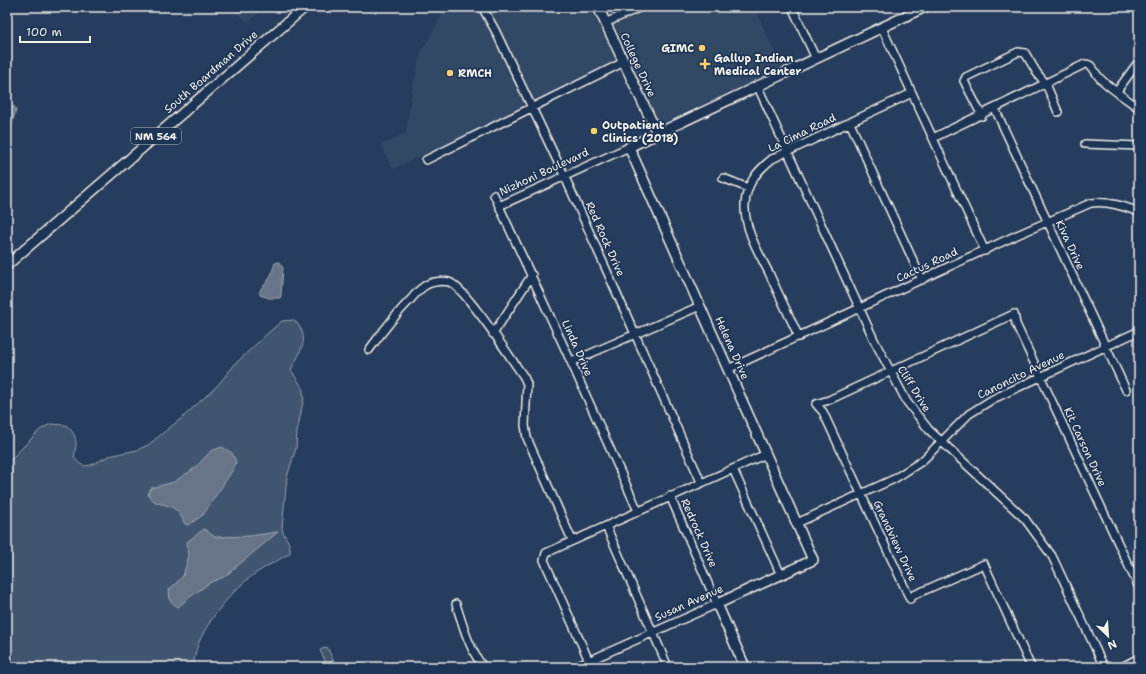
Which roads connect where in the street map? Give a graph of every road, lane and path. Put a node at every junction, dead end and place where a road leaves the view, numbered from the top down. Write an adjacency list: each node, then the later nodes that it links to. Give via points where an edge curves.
1 (305, 7): 37 (main road, South Boardman Drive / NM 564)
2 (482, 7): 16 (street, Red Rock Drive)
3 (598, 7): 7 (main road, College Drive)
4 (641, 7): 7 (street)
5 (792, 7): 9 (street)
6 (925, 7): 8 (main road, Nizhoni Boulevard)
7 (605, 23): 10 (main road, College Drive)
8 (882, 28): 9 (main road, Nizhoni Boulevard); 15 (street)
9 (816, 59): 13 (main road, Nizhoni Boulevard)
10 (624, 62): 16 (street); 22 (main road, College Drive)
11 (1136, 65): 14 (street)
12 (1046, 84): 14 (street, via 1089,64 1099,77); 18 (street); 19 (street); 20 (street, via 1025,53 1018,52 966,77 964,81)
13 (757, 85): 22 (main road, Nizhoni Boulevard); 27 (street, Cliff Drive)
14 (1117, 91): 17 (street)
15 (912, 93): 21 (street, La Cima Road); 23 (street)
16 (532, 108): 28 (street); 29 (street, Red Rock Drive)
17 (1139, 108)
18 (995, 109): 20 (street); 35 (street, Kiva Drive)
19 (1058, 112)
20 (982, 116): 23 (street)
21 (850, 122): 27 (street, La Cima Road); 39 (street)
22 (657, 133): 26 (main road, Nizhoni Boulevard)
23 (933, 138): 36 (street)
24 (1085, 144): 25 (street)
25 (1139, 146)
26 (629, 147): 29 (street, Nizhoni Boulevard); 40 (main road, Helena Drive)
27 (788, 151): 31 (street, La Cima Road, via 772,159 756,173); 41 (street, Cliff Drive)
28 (426, 160)
29 (564, 175): 33 (street, Nizhoni Boulevard); 44 (street, Red Rock Drive)
30 (723, 178): 31 (street)
31 (748, 188): 45 (street, La Cima Road, via 746,218 752,237)
32 (494, 195): 33 (street, Linda Drive)
33 (499, 206): 38 (street, Linda Drive)
34 (1139, 212): 35 (street, Cactus Road, via 1114,204 1091,203)
35 (1047, 222): 36 (street, Cactus Road); 46 (street, Kiva Drive)
36 (986, 251): 39 (street, Cactus Road)
37 (7, 265)
38 (532, 275): 43 (street); 48 (street, Linda Drive)
39 (922, 280): 41 (street, Cactus Road)
40 (700, 306): 44 (street); 49 (main road, Helena Drive)
41 (861, 308): 45 (street, Cactus Road); 50 (street, Cliff Drive)
42 (1139, 331): 46 (street, Canoncito Avenue)
43 (493, 334): 47 (street, via 459,288 442,281 428,284 418,292 396,314); 62 (street, via 527,384 527,438)
44 (636, 334): 48 (street); 56 (street, Red Rock Drive)
45 (799, 337): 49 (street, Cactus Road)
46 (1105, 347): 51 (street, Canoncito Avenue); 52 (street, Kiva Drive)
47 (369, 350)
48 (571, 362): 59 (street, Linda Drive)
49 (728, 369): 54 (main road, Helena Drive)
50 (890, 372): 51 (street, Kit Carson Drive, via 1014,314 1016,324); 53 (street, Cliff Drive, via 913,412); 57 (street, Grandview Drive, via 816,404 823,412)
51 (1040, 376): 53 (street, Canoncito Avenue, via 975,409); 65 (street, Kit Carson Drive)
52 (1126, 390)
53 (941, 441): 57 (street, Canoncito Avenue, via 922,461 894,479); 76 (street, Cliff Drive, via 1025,519 1044,543)
54 (766, 454): 55 (street); 60 (main road, Helena Drive)
55 (733, 469): 56 (street); 64 (street)
56 (702, 482): 58 (street)
57 (861, 494): 60 (street, Canoncito Avenue); 75 (street, Grandview Drive, via 910,599 984,564)
58 (670, 496): 59 (street); 67 (street, Redrock Drive)
59 (638, 511): 61 (street)
60 (797, 523): 63 (main road, Helena Drive)
61 (606, 526): 62 (street); 68 (street)
62 (572, 540): 70 (street, via 546,553 544,560)
63 (813, 560): 64 (main road, Susan Avenue)
64 (781, 575): 67 (main road, Susan Avenue)
65 (1139, 588)
66 (456, 604): 71 (street, via 473,654)
67 (717, 604): 68 (street, Susan Avenue); 74 (main road, Redrock Drive)
68 (652, 632): 70 (street, Susan Avenue); 73 (street)
69 (1139, 658): 77 (street)
70 (589, 661): 72 (street, Susan Avenue)
71 (483, 667)
72 (575, 667)
73 (668, 667)
74 (745, 667)
75 (1031, 667)
76 (1104, 667)
77 (1122, 667)

